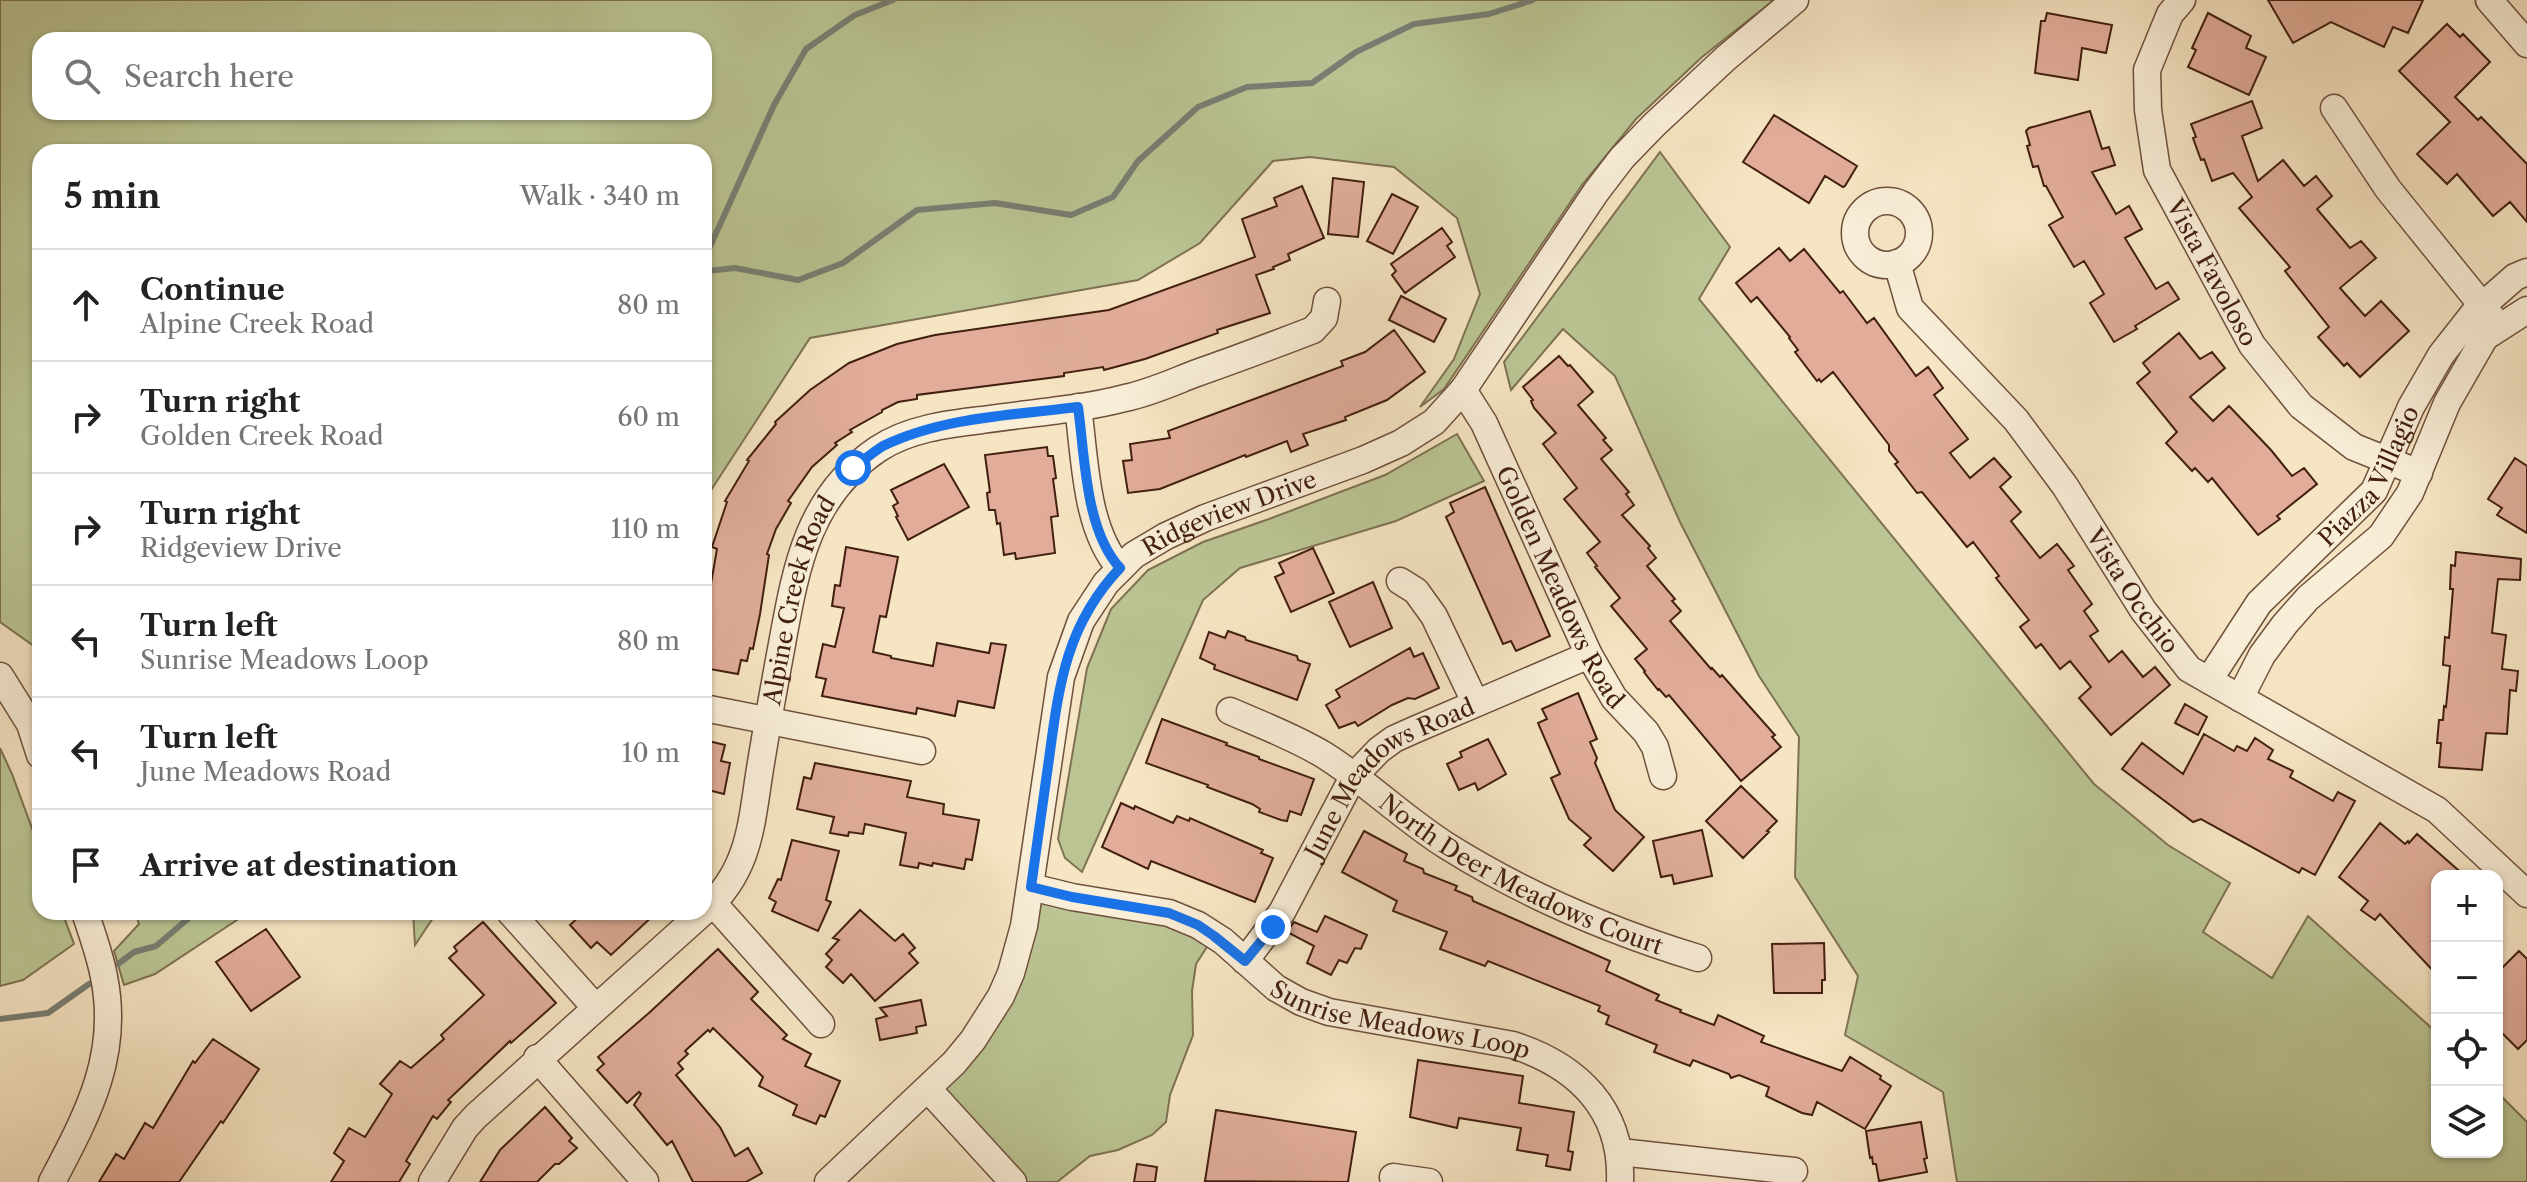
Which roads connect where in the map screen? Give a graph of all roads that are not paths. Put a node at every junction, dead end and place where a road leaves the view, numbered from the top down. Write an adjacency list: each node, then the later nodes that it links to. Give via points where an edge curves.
1 (1795, 0): 12 (street, Ridgeview Drive, via 1622,158)
2 (2182, 0): 14 (street, Vista Favoloso, via 2170,14 2147,70 2157,170 2252,345 2301,406 2354,447)
3 (2489, 0): 4 (street)
4 (2527, 44)
5 (2334, 108): 9 (street, via 2388,189)
6 (1897, 263): 20 (street, Vista Occhio, via 1910,308 2016,420 2065,486 2143,610 2189,669)
7 (2527, 272): 9 (street, Piazza Villagio)
8 (1327, 301): 13 (street, Alpine Creek Road, via 1324,318 1313,330 1144,393)
9 (2482, 306): 11 (street); 14 (street, Piazza Villagio, via 2441,355)
10 (2527, 310): 11 (street, Piazza Villagio)
11 (2500, 328): 15 (street, Piazza Villagio, via 2485,337 2447,403)
12 (1463, 390): 16 (street, Ridgeview Drive, via 1434,422 1401,443 1188,526); 18 (street, Golden Meadows Road, via 1484,423)
13 (1078, 407): 16 (street, via 1094,521); 25 (street, Alpine Creek Road, via 940,425 880,448 853,468 825,504 804,544)
14 (2387, 462): 15 (street, Vista Favoloso); 20 (street, Piazza Villagio, via 2374,491 2259,603)
15 (2419, 473): 21 (street, Piazza Villagio, via 2381,536 2285,624)
16 (1120, 568): 31 (street, Ridgeview Drive, via 1091,602 1067,657)
17 (1400, 581): 22 (street, via 1416,591 1434,616)
18 (1589, 655): 22 (street, June Meadows Road); 28 (street, Golden Meadows Road, via 1614,698 1646,732)
19 (0, 676): 26 (street)
20 (2209, 680): 21 (street, Vista Occhio)
21 (2240, 698): 30 (street, Vista Occhio, via 2437,810)
22 (1475, 702): 29 (street, June Meadows Road, via 1394,739)
23 (712, 710): 25 (street)
24 (1230, 711): 29 (street, North Deer Meadows Court, via 1295,739)
25 (768, 720): 27 (street); 32 (street, Alpine Creek Road, via 749,840 737,870)
26 (32, 730)
27 (922, 751)
28 (1663, 776)
29 (1353, 777): 37 (street, North Deer Meadows Court, via 1431,835 1520,886 1614,930); 38 (street, June Meadows Road, via 1282,912)
30 (2524, 886)
31 (1031, 887): 38 (street, Sunrise Meadows Loop, via 1169,913 1206,930); 42 (street, Ridgeview Drive, via 1016,957 1001,996 973,1040)
32 (712, 902)
33 (712, 914): 40 (street)
34 (87, 920): 47 (street, via 108,1004 104,1061 97,1092)
35 (517, 920): 39 (street)
36 (694, 920): 39 (street, Alpine Creek Road)
37 (1698, 958)
38 (1245, 961): 43 (street, Sunrise Meadows Loop, via 1276,988 1329,1012 1513,1045 1559,1064 1598,1103)
39 (595, 1007): 41 (street, Alpine Creek Road)
40 (821, 1024)
41 (537, 1058): 46 (street); 48 (street, Alpine Creek Road, via 465,1128)
42 (928, 1089): 49 (street, Ridgeview Drive); 50 (street)
43 (1620, 1152): 44 (street); 52 (street, Sunrise Meadows Loop)
44 (1794, 1171)
45 (1393, 1177): 51 (street)
46 (645, 1181)
47 (52, 1182)
48 (432, 1182)
49 (828, 1182)
50 (1013, 1182)
51 (1429, 1182)
52 (1620, 1182)

